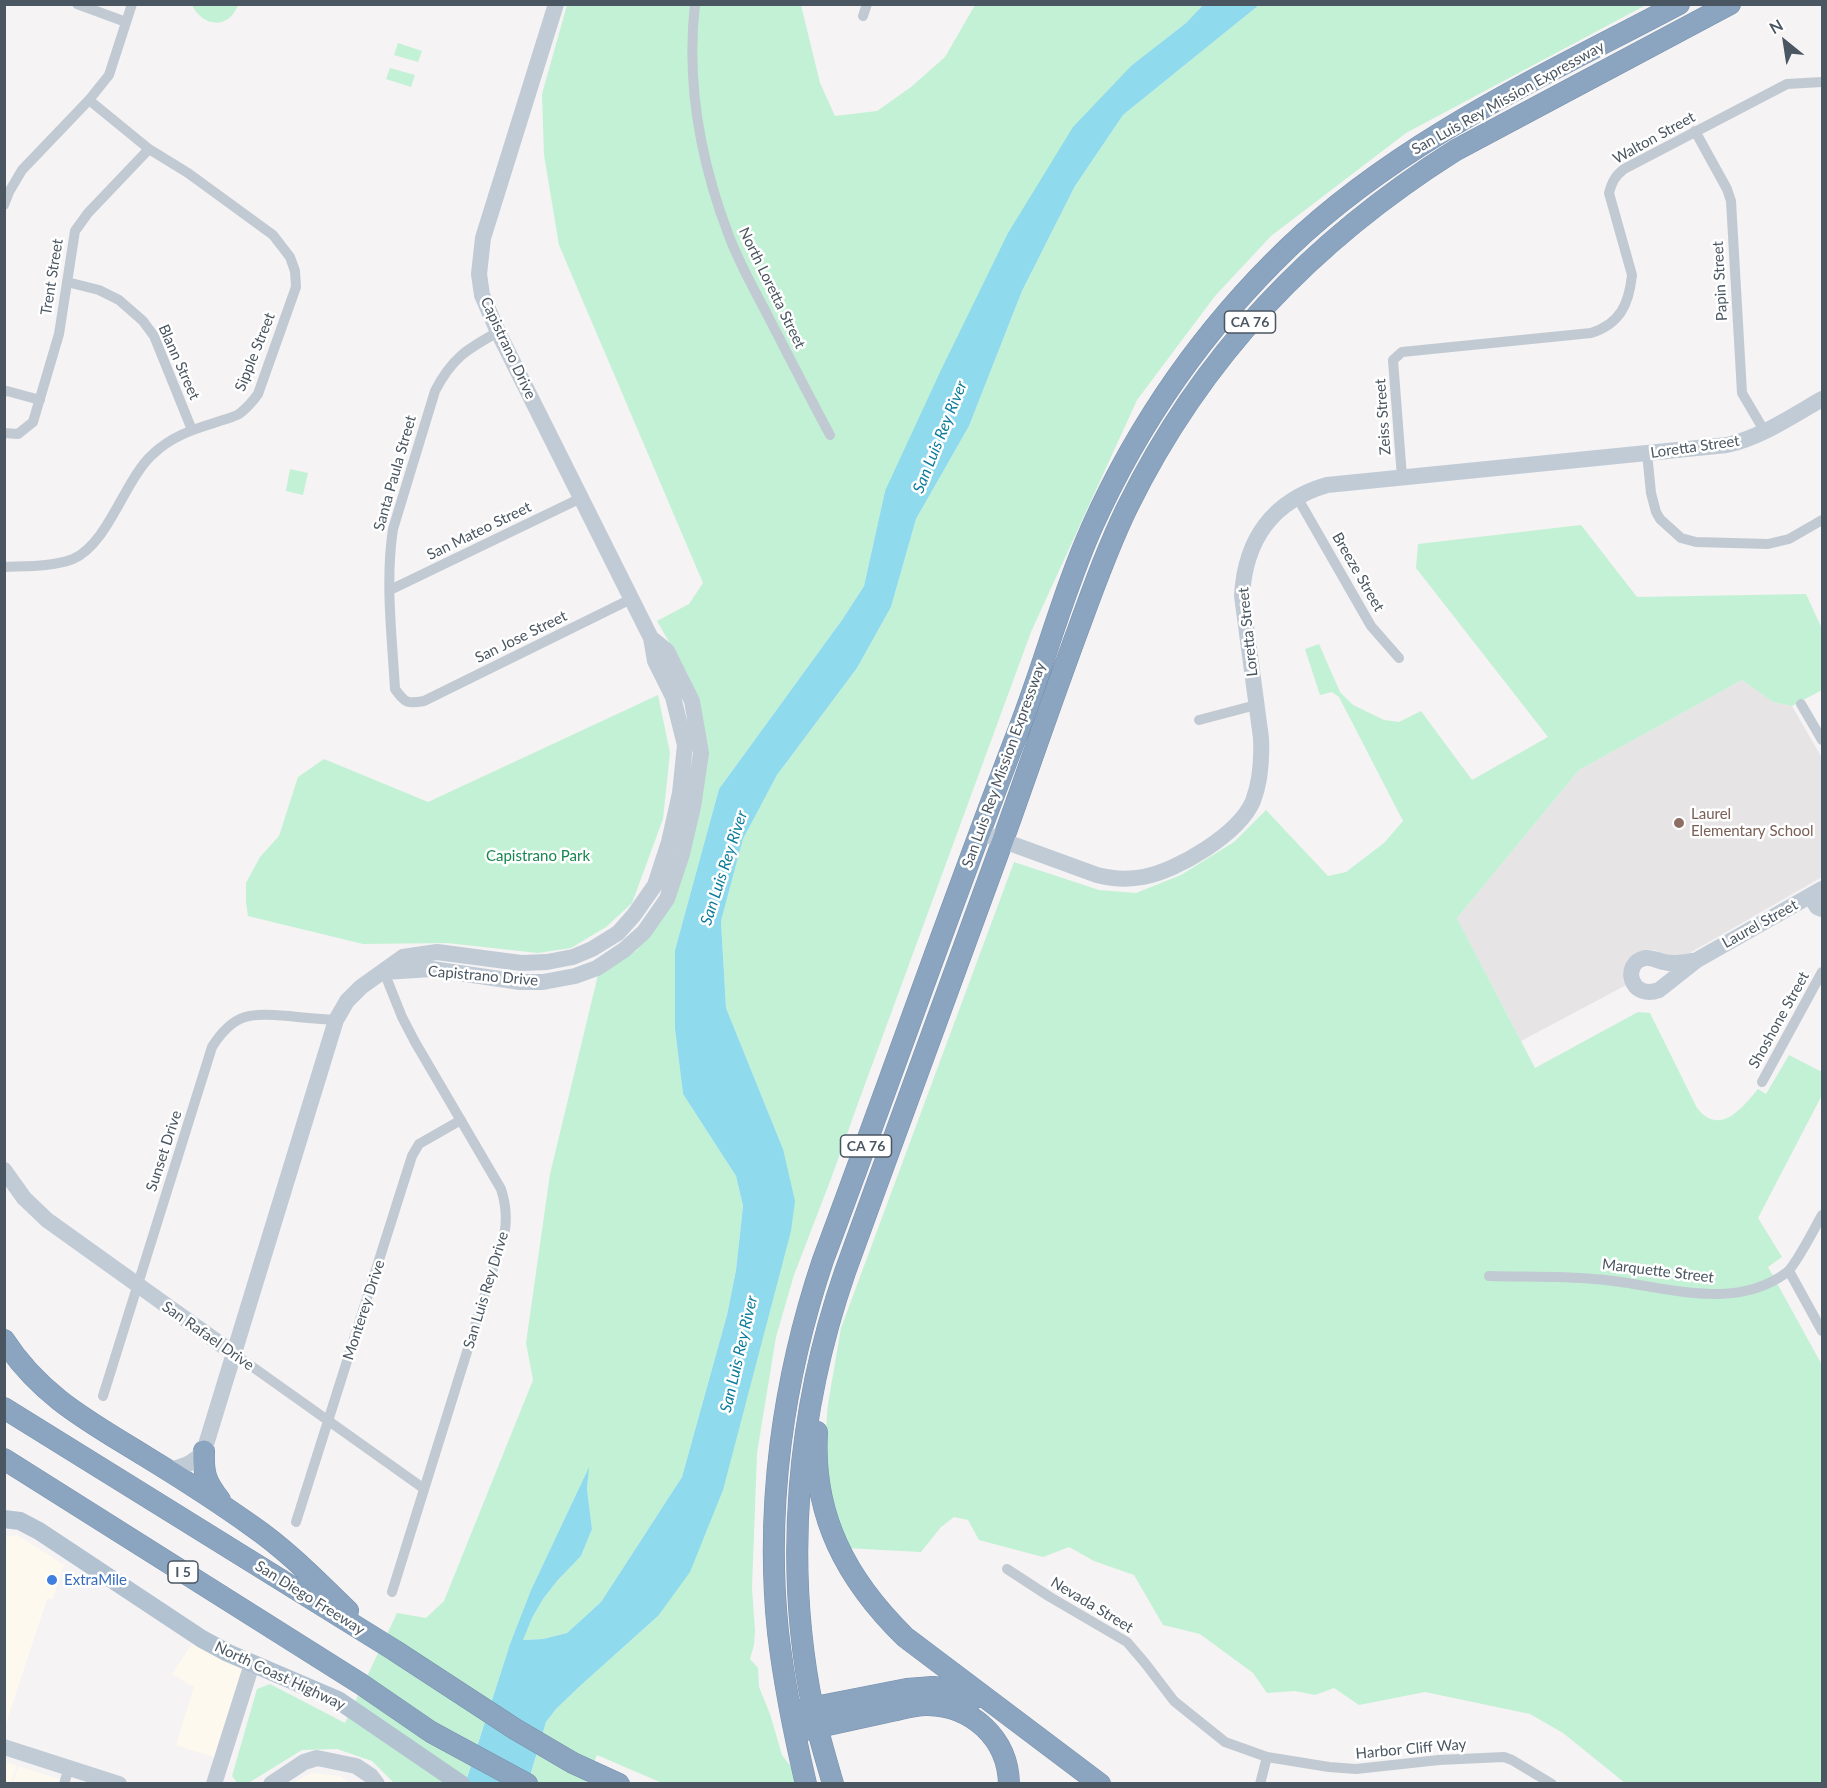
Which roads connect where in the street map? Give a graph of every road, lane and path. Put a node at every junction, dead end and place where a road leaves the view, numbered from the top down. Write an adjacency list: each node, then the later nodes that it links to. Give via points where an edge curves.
1 (77, 4): 9 (street)
2 (132, 4): 9 (street)
3 (556, 4): 16 (street, Capistrano Drive, via 483,238 479,274 482,295)
4 (695, 4): 24 (street, North Loretta Street, via 692,74 711,182 743,268)
5 (867, 4): 8 (street)
6 (1679, 4): 39 (highway, San Luis Rey Mission Expressway / CA 76, via 1435,135 1386,167 1289,247 1215,327 1144,427 1092,526)
7 (1730, 4): 40 (highway, San Luis Rey Mission Expressway / CA 76, via 1503,124 1415,176 1340,233 1249,323 1176,421 1126,510 1079,627)
8 (863, 16)
9 (126, 22): 11 (street, via 109,75)
10 (1822, 82): 12 (street, Walton Street, via 1787,84)
11 (89, 100): 13 (street, Sipple Street); 14 (street, via 22,170)
12 (1695, 131): 17 (street, Walton Street, via 1624,169 1611,183 1609,193 1632,275 1622,312 1615,321 1591,333 1402,352); 22 (street, Papin Street, via 1731,201 1742,393)
13 (149, 149): 15 (street, Trent Street, via 75,231); 21 (street, Sipple Street, via 273,235 290,257 295,271 296,287 258,394 238,415)
14 (4, 205)
15 (67, 282): 19 (street, Trent Street); 21 (street, Blann Street, via 119,300 143,321 154,336)
16 (498, 332): 28 (street, Capistrano Drive); 31 (street, Santa Paula Street, via 456,358 435,391 393,529)
17 (1396, 356): 26 (street, Zeiss Street)
18 (4, 392): 19 (street)
19 (40, 399): 23 (street, Trent Street, via 33,422 18,434)
20 (1822, 399): 22 (street, Loretta Street)
21 (192, 430): 30 (street, Sipple Street, via 151,455 101,532 81,553 49,564)
22 (1764, 432): 25 (street, Loretta Street, via 1727,445)
23 (4, 433)
24 (830, 435)
25 (1647, 453): 26 (street, Loretta Street); 29 (street, via 1656,512 1681,538 1768,544 1789,538)
26 (1402, 477): 27 (street, Loretta Street, via 1327,485)
27 (1297, 497): 33 (street, Breeze Street, via 1371,626); 36 (street, Loretta Street, via 1265,525 1248,558 1243,579)
28 (581, 498): 31 (street, San Mateo Street); 32 (street, Capistrano Drive)
29 (1822, 520)
30 (4, 567)
31 (390, 590): 34 (street, Santa Paula Street, via 395,689 409,703)
32 (631, 599): 34 (street, San Jose Street); 44 (street, Capistrano Drive, via 651,638 667,651 692,701 700,753 693,807 667,899 644,932 624,950 576,976 520,982 432,969)
33 (1399, 658)
34 (424, 701)
35 (1801, 704): 38 (street)
36 (1256, 705): 37 (street); 40 (street, Loretta Street, via 1262,760 1252,802 1235,827 1179,864 1158,874 1113,879)
37 (1199, 720)
38 (1822, 740)
39 (979, 832): 40 (street, Loretta Street); 75 (highway, San Luis Rey Mission Expressway / CA 76, via 823,1260 807,1308 787,1398 778,1467 775,1570 778,1630)
40 (1003, 841): 54 (highway, San Luis Rey Mission Expressway / CA 76)
41 (1819, 892): 42 (street, via 1817,907); 43 (street, Laurel Street)
42 (1822, 909)
43 (1697, 960)
44 (384, 972): 46 (street, via 354,994); 48 (street, San Luis Rey Drive, via 402,1017)
45 (1822, 972): 47 (street, Shoshone Street)
46 (336, 1020): 53 (street, Sunset Drive, via 258,1013 236,1021 221,1033 212,1047); 57 (street)
47 (1762, 1083)
48 (460, 1120): 61 (street, Monterey Drive, via 419,1144 412,1156); 66 (street, San Luis Rey Drive, via 501,1189 507,1215)
49 (4, 1170): 53 (street, San Rafael Drive, via 41,1214)
50 (1822, 1215): 51 (street)
51 (1789, 1271): 52 (street, Marquette Street, via 1756,1288 1715,1294 1594,1278); 55 (street)
52 (1489, 1276)
53 (137, 1286): 57 (street, San Rafael Drive); 58 (street, Sunset Drive)
54 (832, 1309): 74 (highway, CA 76, via 812,1392 798,1517 800,1622); 77 (highway, via 817,1456 827,1517 841,1553 852,1576 905,1637)
55 (1822, 1331)
56 (4, 1340): 65 (highway, via 22,1365 71,1410)
57 (233, 1353): 61 (street, San Rafael Drive); 63 (street)
58 (103, 1396)
59 (4, 1402): 62 (highway)
60 (4, 1408): 62 (highway, San Diego Freeway)
61 (328, 1421): 66 (street, San Rafael Drive); 69 (street, Monterey Drive)
62 (37, 1429): 72 (highway, San Diego Freeway)
63 (204, 1451): 65 (street, via 186,1466); 67 (highway, via 204,1474)
64 (4, 1459): 76 (highway, I 5, via 361,1684)
65 (167, 1470): 67 (highway)
66 (423, 1488): 71 (street, San Luis Rey Drive)
67 (226, 1508): 72 (highway, via 299,1564)
68 (4, 1519): 73 (main road, North Coast Highway, via 20,1521 39,1531 202,1639)
69 (296, 1522)
70 (1007, 1569): 79 (street, Nevada Street, via 1127,1642 1174,1701 1226,1742)
71 (392, 1592)
72 (382, 1642): 88 (highway, San Diego Freeway, via 544,1746)
73 (252, 1664): 81 (street); 85 (main road, North Coast Highway, via 338,1700)
74 (815, 1717): 75 (highway); 77 (highway, via 907,1689 933,1687 959,1690 983,1701); 90 (highway, CA 76); 91 (highway, via 925,1704 946,1706 979,1721 989,1731 1005,1761)
75 (792, 1722): 89 (highway, San Luis Rey Mission Expressway / CA 76)
76 (430, 1732): 86 (highway); 87 (highway, I 5)
77 (1034, 1735): 92 (highway)
78 (4, 1747): 80 (street)
79 (1267, 1757): 93 (street); 94 (street, Harbor Cliff Way, via 1356,1769 1504,1757)
80 (67, 1776): 82 (street)
81 (218, 1779)
82 (119, 1784)
83 (271, 1784): 84 (street, via 317,1758 356,1766)
84 (377, 1784)
85 (461, 1784)
86 (501, 1784)
87 (527, 1784)
88 (619, 1784)
89 (806, 1784)
90 (833, 1784)
91 (1009, 1784)
92 (1100, 1784)
93 (1260, 1784)
94 (1552, 1784)

